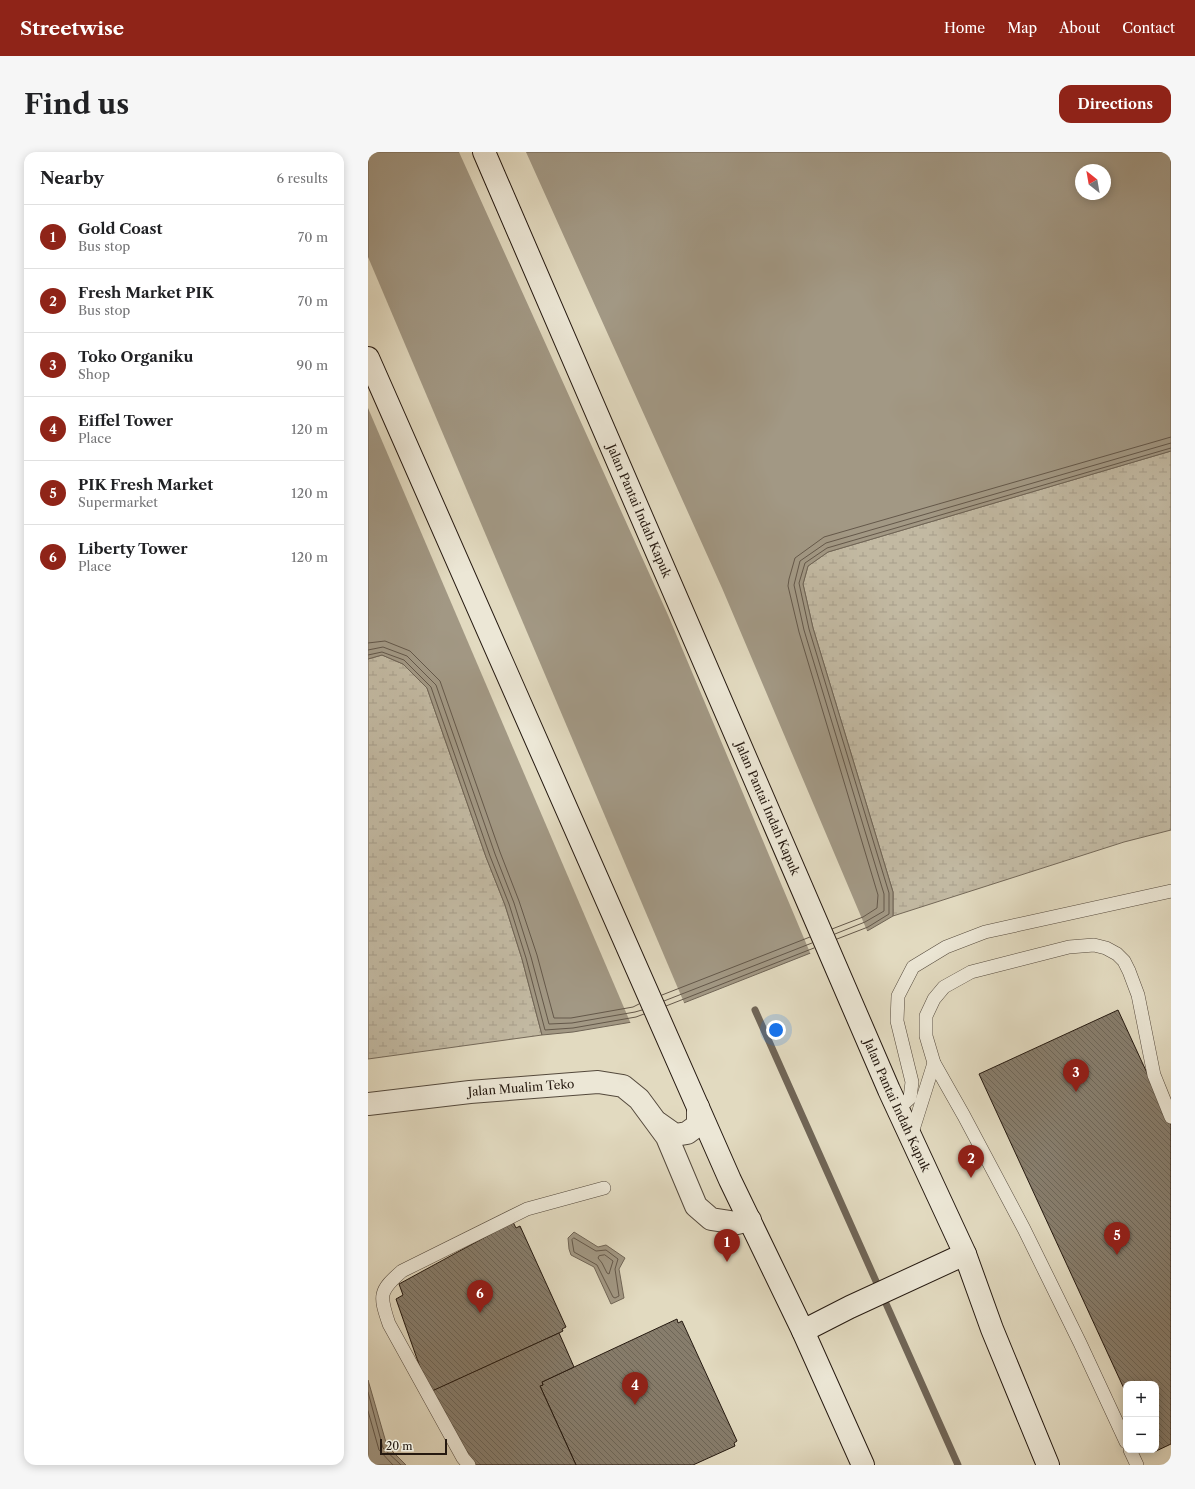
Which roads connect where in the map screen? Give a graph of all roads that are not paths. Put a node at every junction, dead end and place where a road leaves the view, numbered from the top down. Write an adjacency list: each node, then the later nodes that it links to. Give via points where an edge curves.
1 (484, 152): 5 (main road, Jalan Pantai Indah Kapuk)
2 (368, 358): 7 (main road)
3 (1165, 892): 5 (lane, via 985,932 946,946 913,967 898,996 897,1021 912,1082 910,1098)
4 (934, 1063): 8 (lane, via 926,1036 926,1016 944,986 971,972 1069,948 1094,945 1117,954 1124,960 1129,971 1138,995 1154,1075); 10 (lane); 15 (lane, via 1024,1230)
5 (894, 1099): 10 (main road, Jalan Pantai Indah Kapuk)
6 (368, 1104): 9 (main road, Jalan Mualim Teko, via 470,1092 598,1082 623,1086 639,1098)
7 (698, 1107): 9 (main road, Jalan Mualim Teko, via 698,1125 687,1133 674,1135); 12 (main road)
8 (1171, 1117)
9 (658, 1123): 12 (main road, Jalan Mualim Teko, via 667,1137 696,1206 711,1219 737,1223)
10 (911, 1136): 13 (main road, Jalan Pantai Indah Kapuk)
11 (604, 1188): 17 (lane, via 527,1209 402,1271 388,1284 383,1294 383,1307 389,1324)
12 (750, 1220): 14 (main road)
13 (965, 1254): 14 (main road); 19 (main road, Jalan Pantai Indah Kapuk, via 992,1329)
14 (804, 1331): 18 (main road)
15 (1123, 1436)
16 (1131, 1453): 20 (lane)
17 (469, 1465)
18 (863, 1465)
19 (1048, 1465)
20 (1137, 1465)

